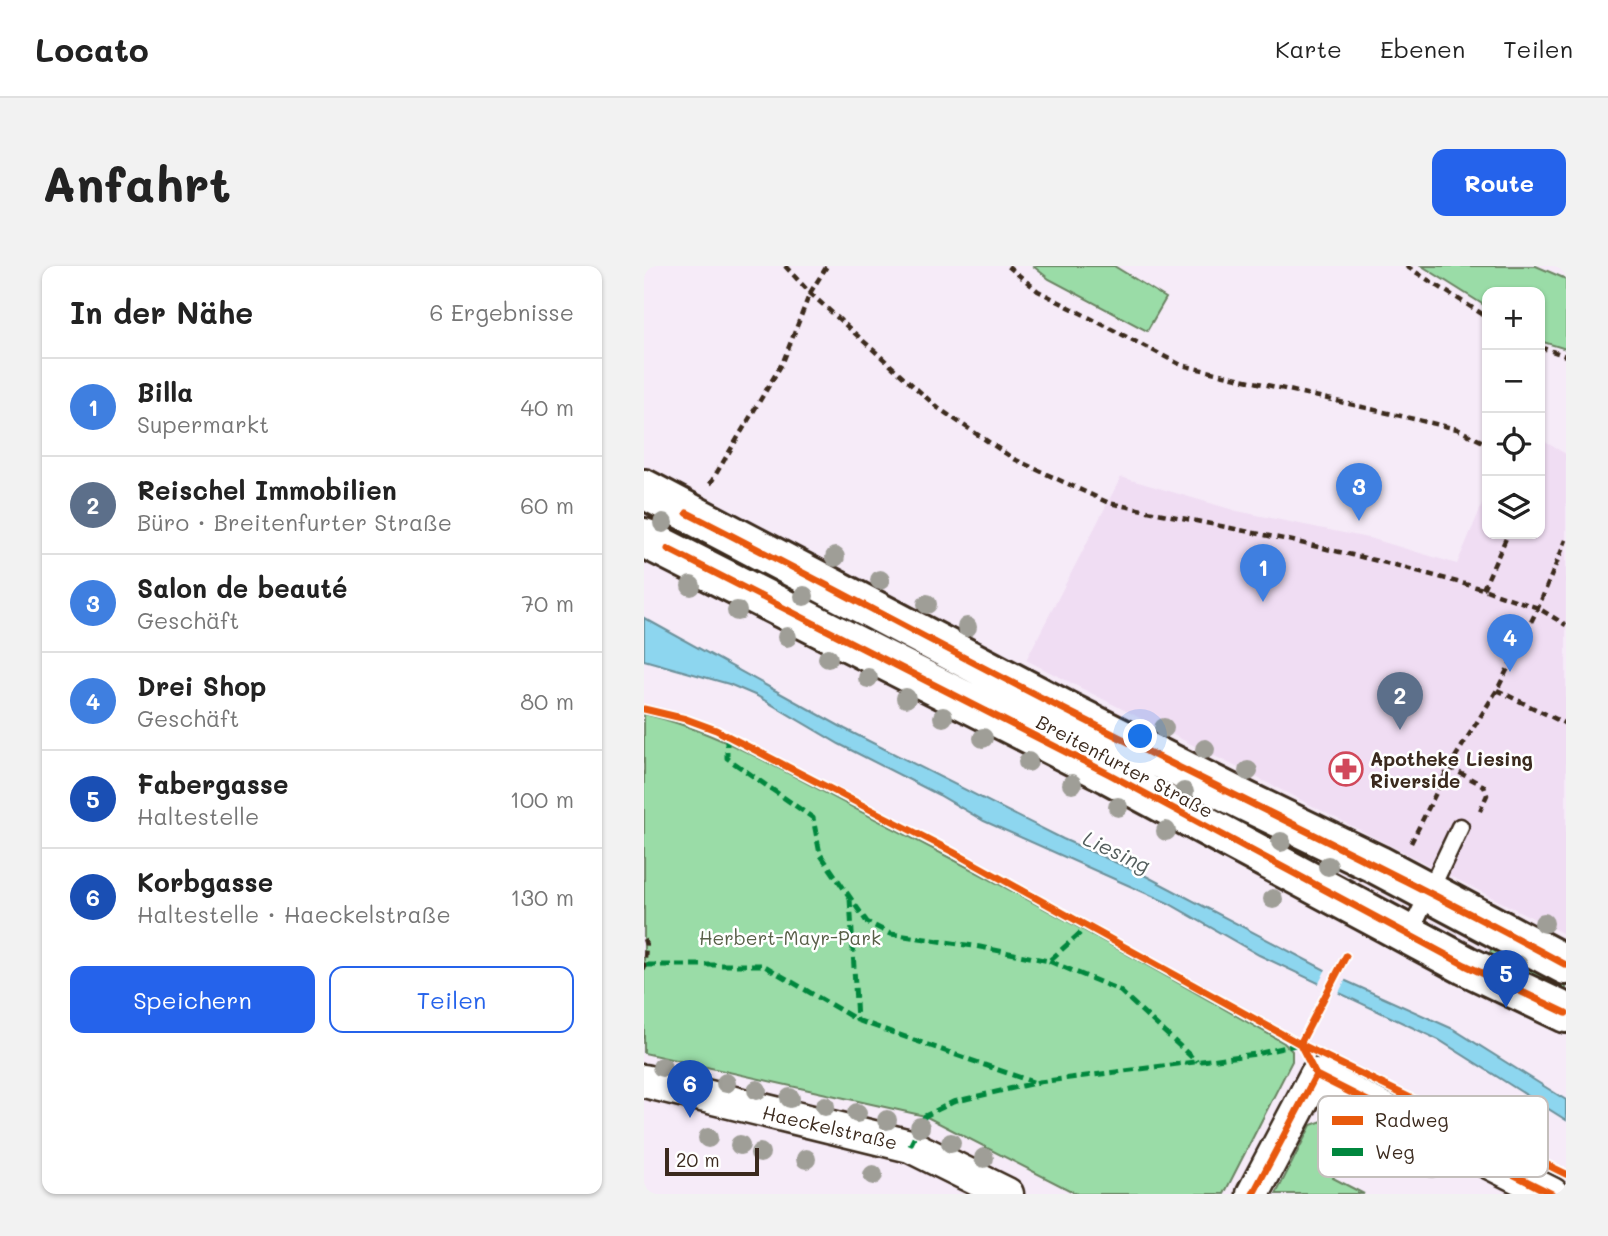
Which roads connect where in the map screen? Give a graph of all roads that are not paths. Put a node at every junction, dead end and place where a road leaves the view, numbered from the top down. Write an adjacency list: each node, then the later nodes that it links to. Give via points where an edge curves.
1 (644, 489): 2 (main road, Breitenfurter Straße)
2 (735, 537): 4 (main road); 6 (main road, Breitenfurter Straße, via 1068,712)
3 (644, 538): 4 (main road, Breitenfurter Straße)
4 (719, 574): 7 (main road, Breitenfurter Straße, via 1109,774)
5 (1467, 824): 6 (lane)
6 (1429, 892): 7 (lane); 8 (main road, Breitenfurter Straße)
7 (1409, 935): 9 (main road, Breitenfurter Straße)
8 (1566, 965)
9 (1566, 1013)
10 (644, 1081): 13 (street, Haeckelstraße, via 910,1146)
11 (1358, 1096): 14 (street, via 1316,1075)
12 (1518, 1177): 15 (street)
13 (1007, 1194)
14 (1253, 1194)
15 (1552, 1194)

